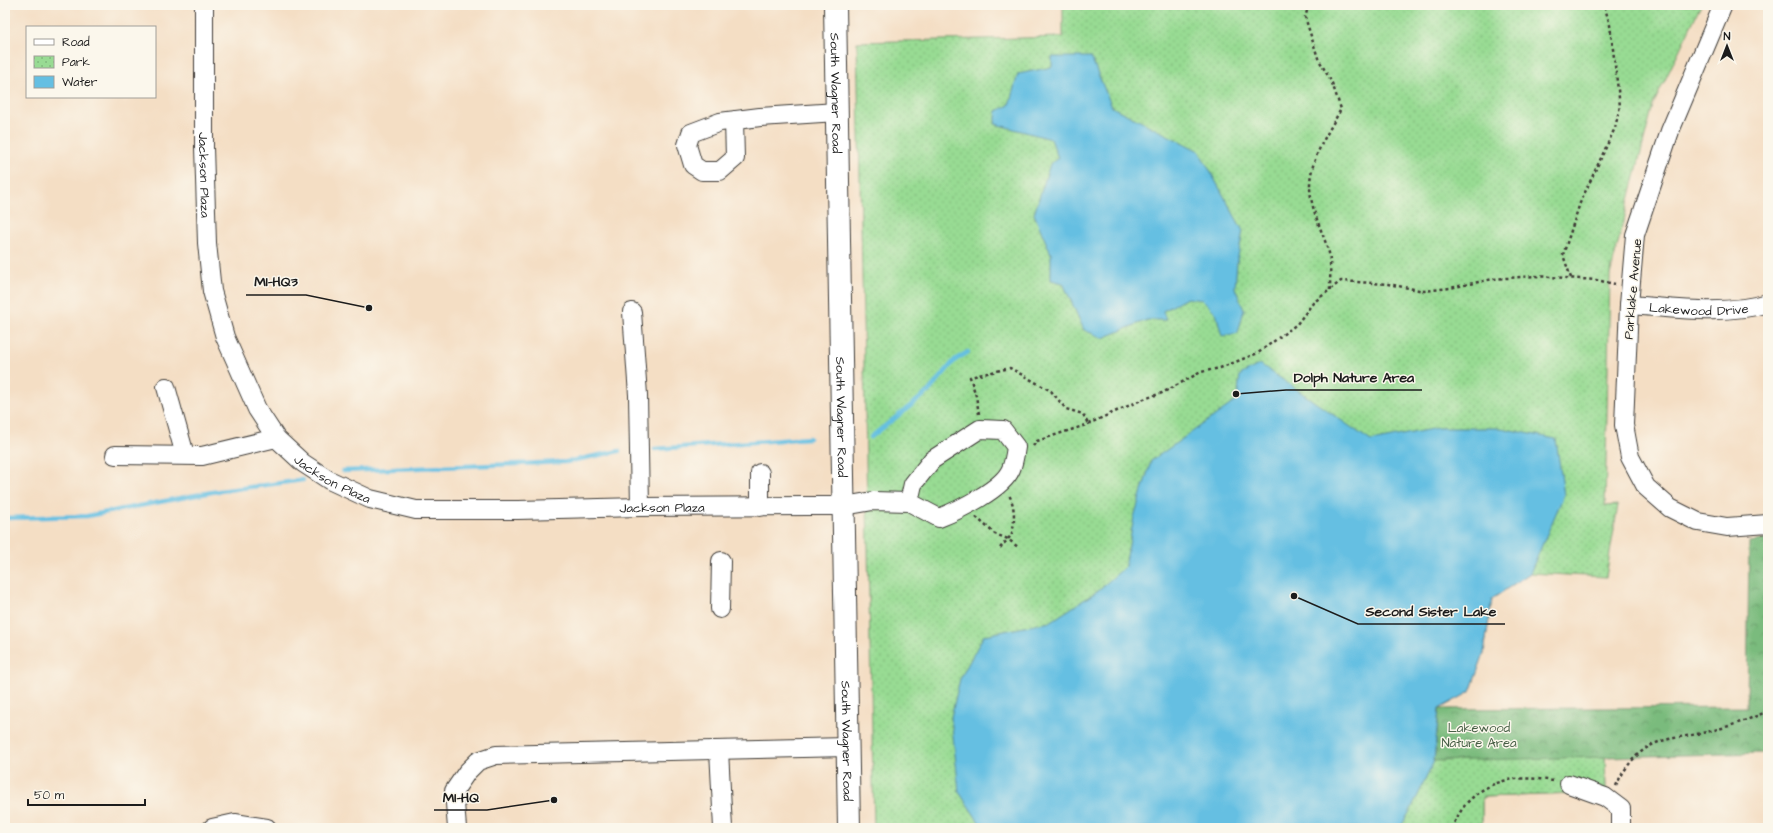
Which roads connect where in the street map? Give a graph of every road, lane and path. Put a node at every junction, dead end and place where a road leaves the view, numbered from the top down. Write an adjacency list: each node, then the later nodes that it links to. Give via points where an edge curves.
1 (204, 5): 17 (street, Jackson Plaza, via 204,148 207,243 212,291 225,337 242,379)
2 (834, 5): 6 (main road, South Wagner Road)
3 (1309, 5): 10 (path, via 1305,17 1318,58 1332,83 1341,109 1320,148 1310,188 1329,254)
4 (1604, 5): 8 (path, via 1610,25 1620,106 1614,128 1580,203 1563,255)
5 (1723, 5): 9 (street, Parklake Avenue, via 1670,131 1635,235)
6 (837, 112): 7 (street); 24 (main road, South Wagner Road)
7 (734, 120)
8 (1571, 278): 9 (path); 10 (path, via 1517,276 1424,291 1388,284 1341,281)
9 (1630, 286): 12 (street, Parklake Avenue)
10 (1330, 290): 15 (path, via 1313,303 1297,324 1258,353 1220,368 1201,372 1162,393)
11 (1768, 303): 12 (street, Lakewood Drive, via 1757,307 1723,310)
12 (1629, 305): 28 (street, Parklake Avenue, via 1624,425 1630,457 1646,487 1666,504 1698,522 1727,527)
13 (632, 312): 25 (street, via 638,395)
14 (166, 387): 20 (street)
15 (1088, 424): 16 (path, via 1084,414 1066,409 1051,391 1010,368 970,377); 18 (path, via 1038,441)
16 (984, 429): 22 (street, via 1003,430 1016,447 1011,470); 23 (street, via 980,429 932,460 913,484)
17 (276, 438): 20 (street, via 202,456); 25 (street, Jackson Plaza, via 303,463 329,480 370,499 416,510)
18 (1032, 447)
19 (115, 455): 20 (street)
20 (185, 456)
21 (760, 473): 26 (street)
22 (1001, 482): 27 (street); 29 (path, via 1012,501 1014,522 1012,534)
23 (909, 502): 24 (street, Jackson Plaza, via 873,501); 27 (street, via 940,518)
24 (844, 506): 26 (street, Jackson Plaza); 35 (main road, South Wagner Road)
25 (640, 507): 26 (street, Jackson Plaza)
26 (760, 507)
27 (966, 507): 29 (path, via 995,534)
28 (1768, 524)
29 (1008, 539): 30 (path); 31 (path)
30 (1000, 548)
31 (1019, 548)
32 (721, 561): 33 (street)
33 (720, 609)
34 (1768, 711): 38 (path, via 1727,727 1661,741 1640,752 1623,770 1615,788)
35 (848, 747): 36 (street); 43 (main road, South Wagner Road)
36 (719, 750): 41 (street, via 496,755 478,762 467,772 454,791); 42 (street)
37 (1568, 784): 38 (street, via 1606,797); 44 (path, via 1516,778 1490,784 1466,804)
38 (1621, 809): 45 (street)
39 (212, 828): 40 (street, via 235,823)
40 (267, 828)
41 (457, 828)
42 (723, 828)
43 (849, 828)
44 (1451, 828)
45 (1621, 828)

